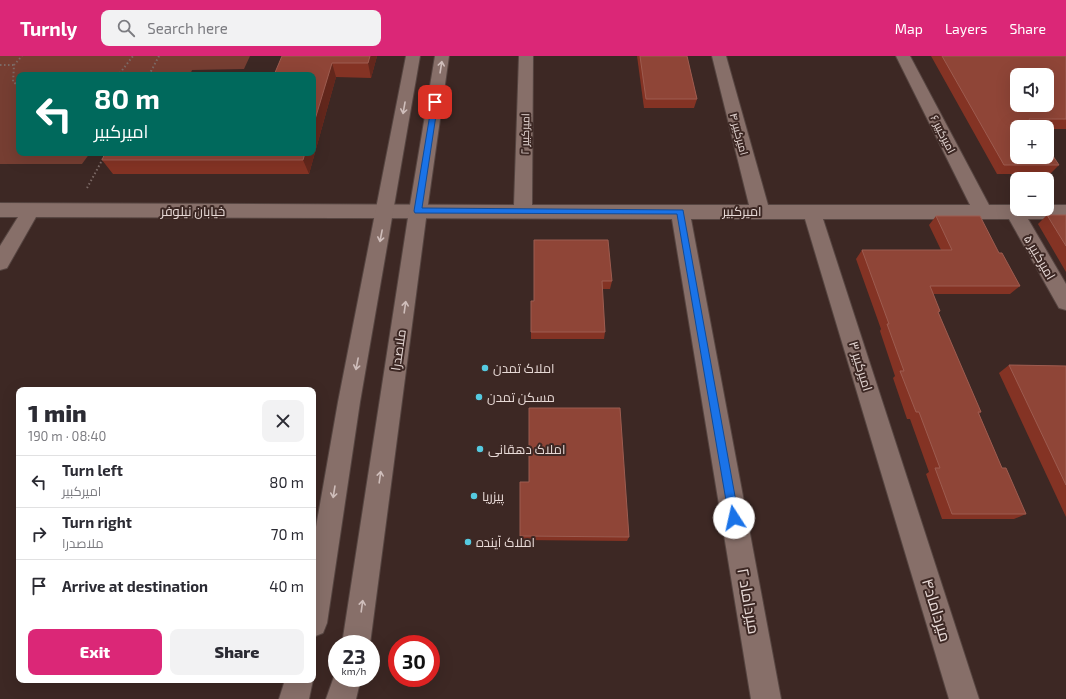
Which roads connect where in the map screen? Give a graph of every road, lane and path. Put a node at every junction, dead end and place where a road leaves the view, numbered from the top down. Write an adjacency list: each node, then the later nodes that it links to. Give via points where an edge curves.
1 (22, 56): 10 (path)
2 (133, 56): 11 (path)
3 (159, 56): 12 (path)
4 (413, 56): 21 (street, one-way to 21)
5 (442, 56): 18 (street, ملاصدرا, one-way to 5)
6 (526, 56): 19 (street, امیرکبیر ۲)
7 (719, 56): 20 (street, امیرکبیر ۴)
8 (903, 56): 24 (street, امیرکبیر ۶)
9 (0, 65): 10 (path)
10 (14, 65): 13 (path, via 13,82)
11 (121, 72)
12 (151, 72)
13 (16, 84)
14 (104, 156): 17 (path)
15 (0, 210): 16 (street, خیابان نیلوفر)
16 (31, 210): 17 (street, خیابان نیلوفر); 29 (street)
17 (75, 210): 21 (street, خیابان نیلوفر)
18 (418, 211): 19 (street, امیرکبیر); 21 (street, خیابان نیلوفر); 33 (street, ملاصدرا, one-way to 18)
19 (523, 211): 22 (street, امیرکبیر)
20 (760, 211): 22 (street, امیرکبیر); 23 (street, امیرکبیر)
21 (386, 212): 32 (street, one-way to 32, via 349,402)
22 (680, 212): 38 (street, میرداماد ۲)
23 (812, 212): 24 (street, امیرکبیر); 31 (street, امیرکبیر ۳)
24 (983, 212): 25 (street, امیرکبیر)
25 (1010, 212)
26 (1054, 212): 27 (street, امیرکبیر)
27 (1066, 212)
28 (1017, 216): 30 (street, امیرکبیر ۵)
29 (0, 263)
30 (1066, 302)
31 (909, 521): 39 (street, میرداماد۴)
32 (316, 605)
33 (357, 635)
34 (298, 683): 36 (street)
35 (345, 687): 37 (street)
36 (294, 699)
37 (342, 699)
38 (766, 699)
39 (964, 699)

